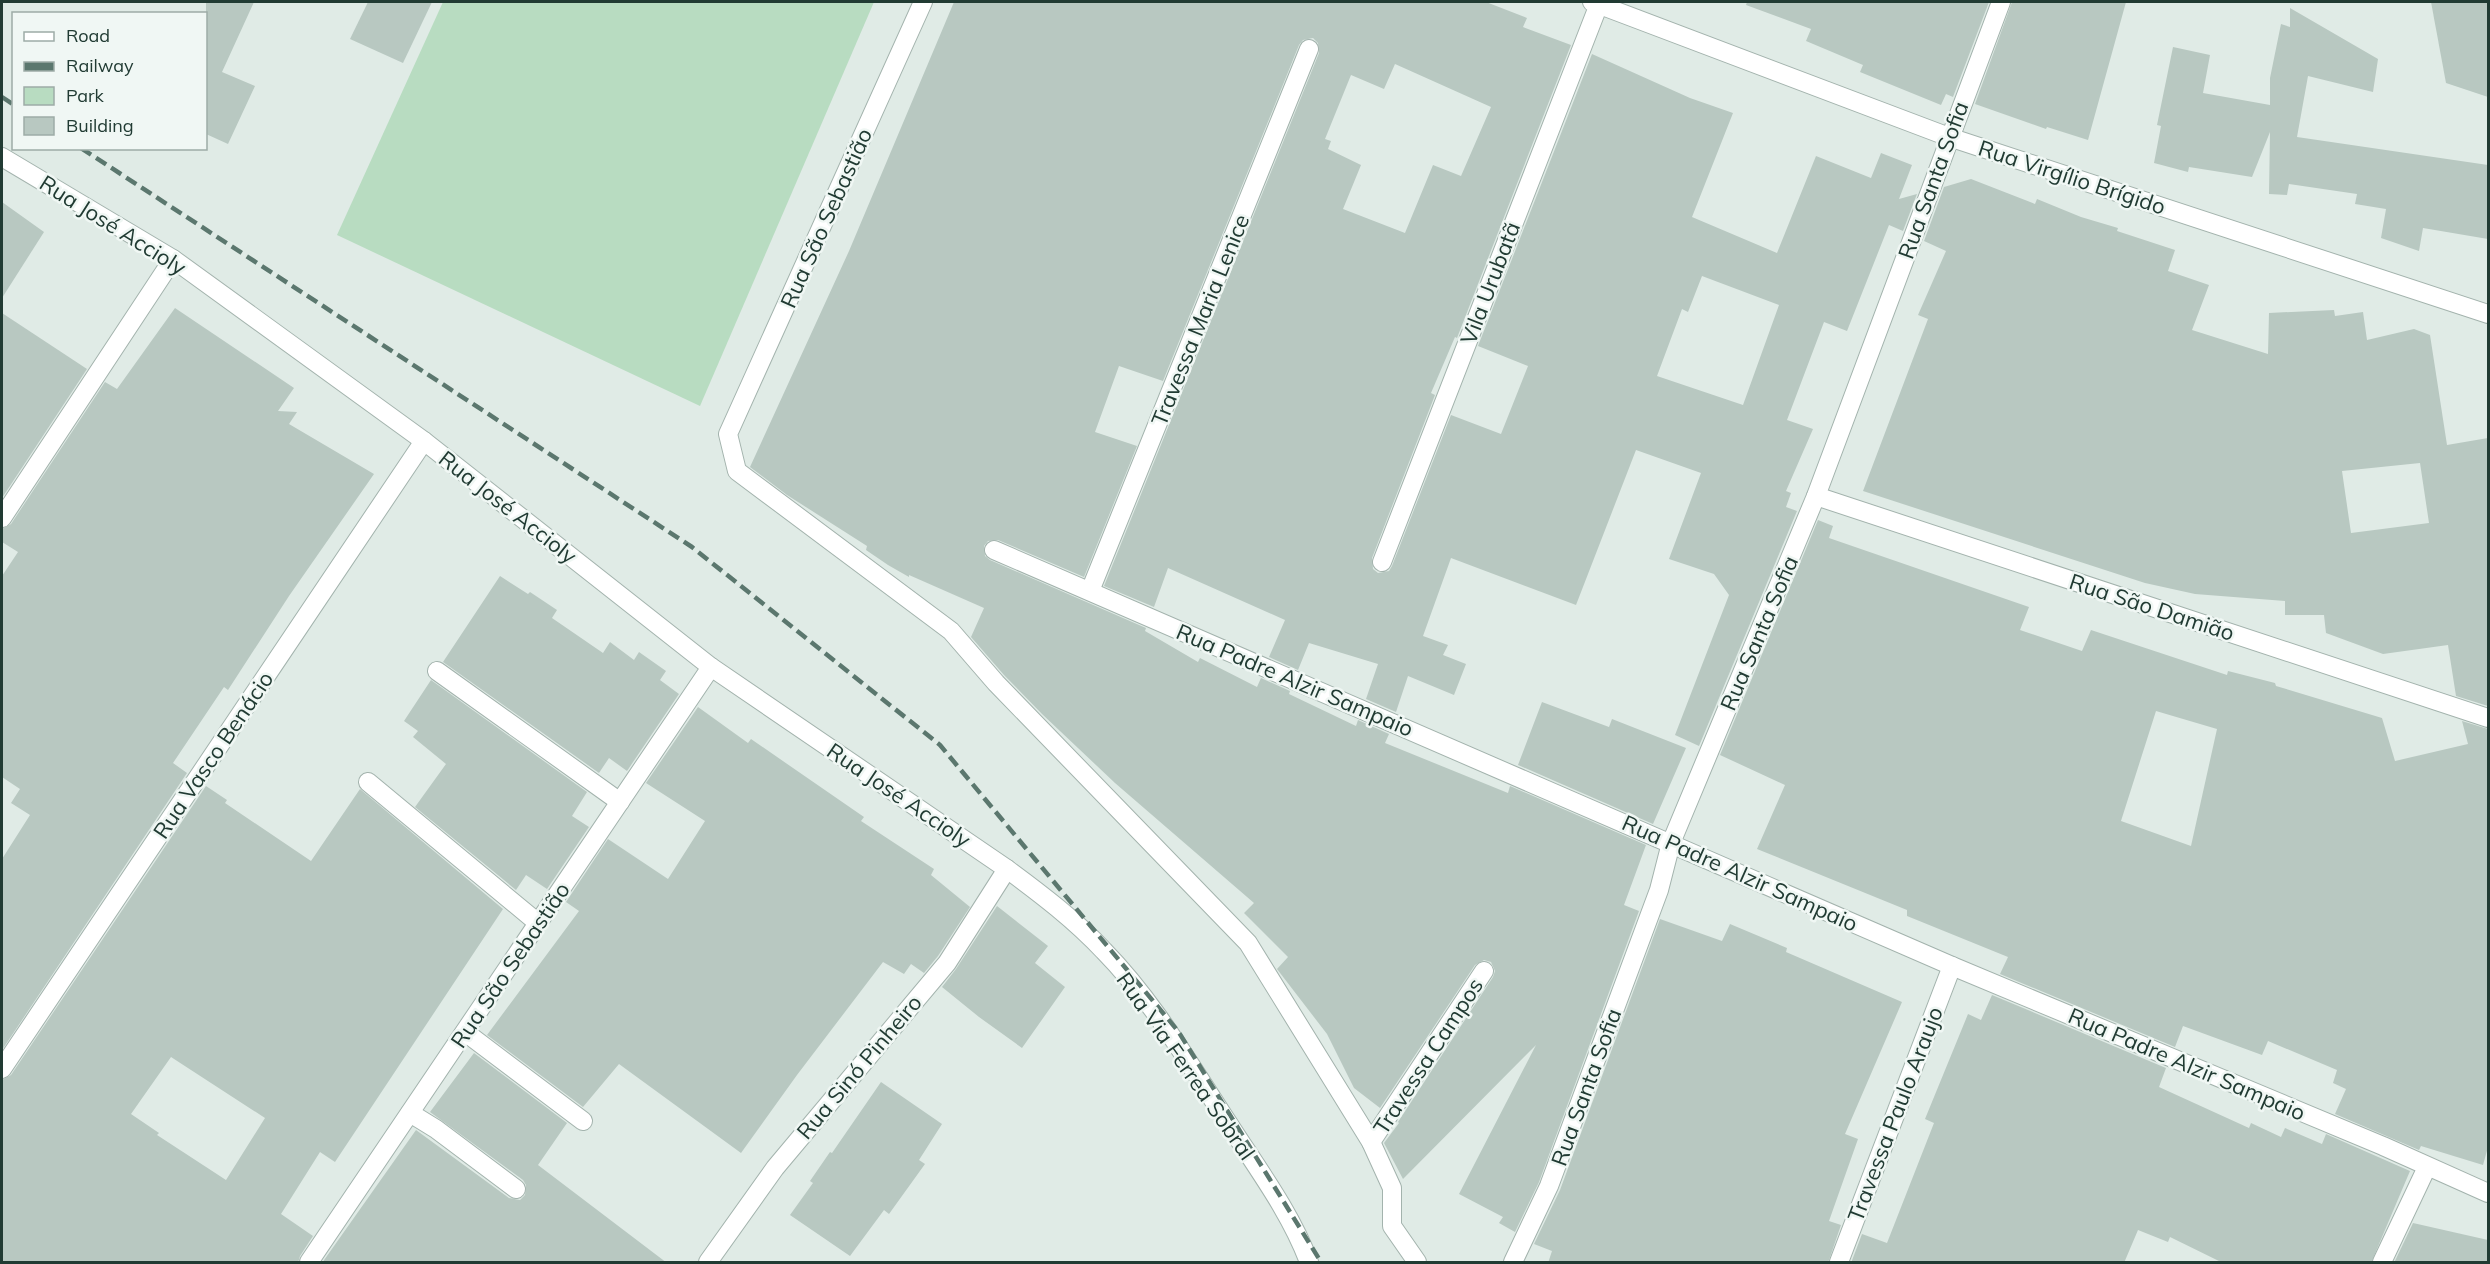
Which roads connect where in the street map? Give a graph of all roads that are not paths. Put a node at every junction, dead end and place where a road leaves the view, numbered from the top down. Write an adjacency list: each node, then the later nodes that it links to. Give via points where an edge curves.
1 (923, 2): 29 (street, Rua São Sebastião, via 728,434 737,471 951,631 996,683 1248,943)
2 (2001, 2): 5 (street, Rua Santa Sofia)
3 (1596, 3): 5 (street, Rua Virgílio Brígido); 13 (street, Vila Urubatã)
4 (1309, 49): 14 (street, Travessa Maria Lenice)
5 (1949, 137): 8 (street, Rua Virgílio Brígido); 10 (street, Rua Santa Sofia)
6 (2, 157): 7 (street, Rua José Accioly)
7 (173, 259): 9 (street, Rua José Accioly); 11 (street)
8 (2488, 314)
9 (424, 441): 15 (street, Rua José Accioly); 26 (street, Rua Vasco Benácio)
10 (1816, 496): 17 (street, Rua São Damião); 20 (street, Rua Santa Sofia)
11 (2, 518)
12 (994, 550): 14 (street, Rua Padre Alzir Sampaio)
13 (1382, 562)
14 (1090, 591): 20 (street, Rua Padre Alzir Sampaio)
15 (711, 667): 19 (street, Rua São Sebastião); 21 (street, Rua José Accioly)
16 (437, 671): 19 (street)
17 (2488, 718)
18 (368, 782): 22 (street)
19 (620, 802): 22 (street, Rua São Sebastião)
20 (1671, 843): 23 (street, Rua Padre Alzir Sampaio); 38 (street, Rua Santa Sofia, via 1659,890 1549,1186)
21 (1007, 869): 35 (street, Rua Sinó Pinheiro, via 947,963 775,1168); 36 (street, Rua Via Ferrea Sobral, via 1104,951 1144,998 1264,1178 1299,1237)
22 (538, 923): 25 (street, Rua São Sebastião)
23 (1952, 966): 30 (street, Rua Padre Alzir Sampaio); 39 (street, Travessa Paulo Araujo)
24 (1484, 971): 29 (street, Travessa Campos)
25 (465, 1032): 27 (street, Rua São Sebastião); 28 (street)
26 (2, 1069)
27 (410, 1113): 31 (street); 33 (street, Rua São Sebastião)
28 (583, 1121)
29 (1371, 1142): 37 (street, via 1392,1188 1392,1227)
30 (2427, 1167): 32 (street, Rua Padre Alzir Sampaio); 40 (street)
31 (516, 1189)
32 (2488, 1193)
33 (312, 1257): 34 (street)
34 (331, 1263)
35 (708, 1263)
36 (1309, 1263)
37 (1417, 1263)
38 (1513, 1263)
39 (1839, 1263)
40 (2382, 1263)

